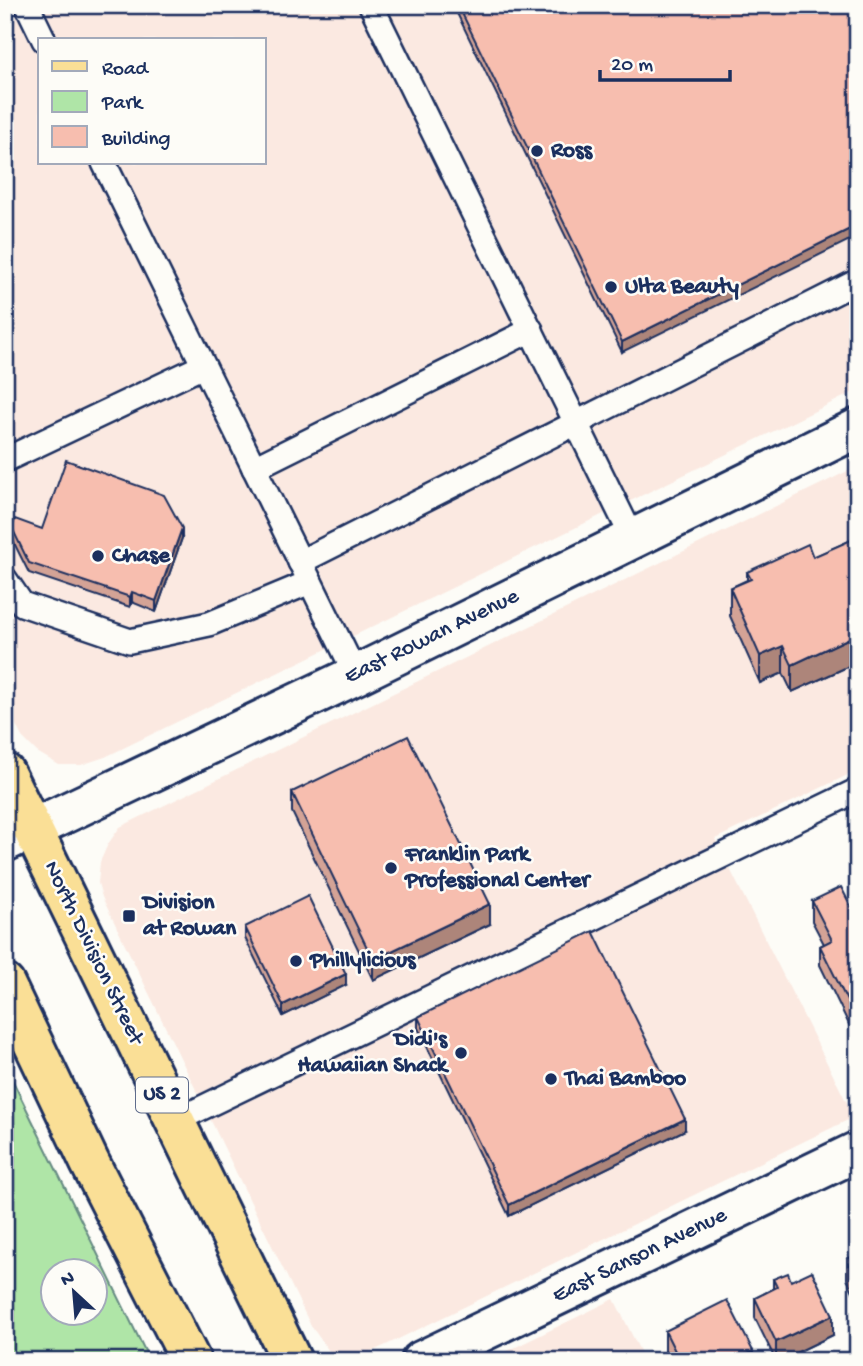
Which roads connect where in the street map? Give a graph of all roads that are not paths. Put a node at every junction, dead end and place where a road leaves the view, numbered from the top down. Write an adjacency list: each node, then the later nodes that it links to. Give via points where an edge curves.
1 (27, 5): 3 (lane)
2 (371, 5): 6 (lane)
3 (43, 38)
4 (104, 164): 7 (lane)
5 (858, 281): 8 (lane)
6 (531, 330): 8 (lane); 11 (lane)
7 (204, 366): 10 (lane); 11 (lane)
8 (577, 423): 12 (lane); 13 (lane)
9 (858, 428): 12 (street, East Rowan Avenue)
10 (5, 460)
11 (254, 468): 13 (lane)
12 (633, 539): 15 (street, East Rowan Avenue)
13 (305, 572): 14 (lane, via 209,624 130,641 22,604); 15 (lane)
14 (5, 579)
15 (356, 675): 18 (street, East Rowan Avenue)
16 (5, 773): 18 (main road, North Division Street / US 2)
17 (858, 790): 20 (lane)
18 (19, 835): 20 (main road, North Division Street / US 2)
19 (5, 984): 22 (main road)
20 (175, 1121): 23 (main road, North Division Street / US 2)
21 (858, 1151): 24 (street, East Sanson Avenue)
22 (191, 1361)
23 (292, 1361)
24 (421, 1361)

